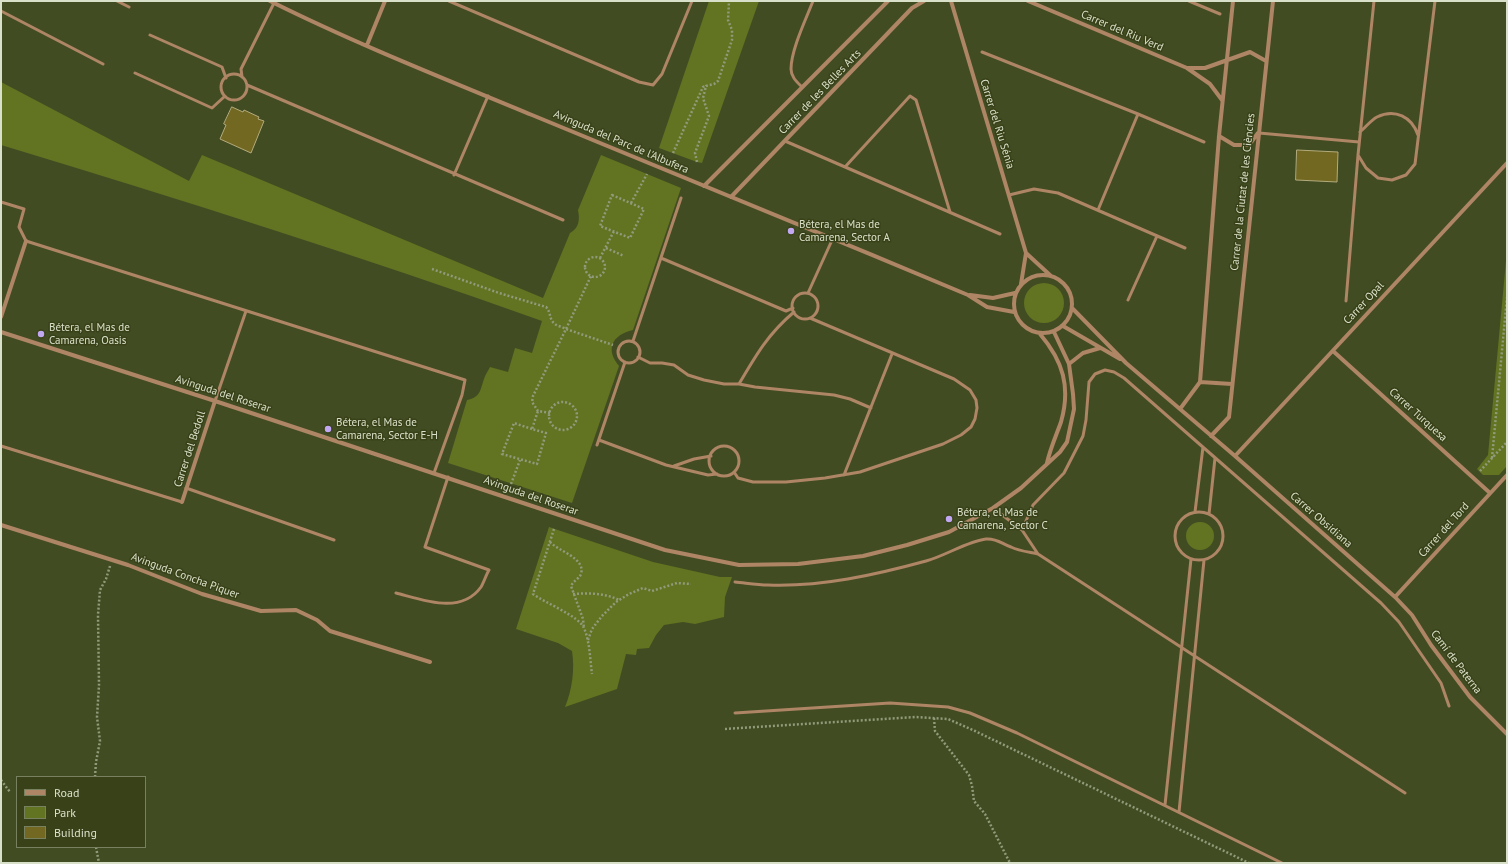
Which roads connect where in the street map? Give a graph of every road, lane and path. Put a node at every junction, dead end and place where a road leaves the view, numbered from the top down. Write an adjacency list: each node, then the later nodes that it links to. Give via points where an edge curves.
1 (118, 1): 17 (lane)
2 (385, 1): 21 (street)
3 (449, 1): 4 (lane, via 639,82 653,85 662,74)
4 (692, 1)
5 (729, 1): 31 (path, via 728,20 732,40 718,81)
6 (813, 1): 32 (lane, via 794,51 791,70 794,79)
7 (888, 1): 32 (street, Carrer de les Belles Arts)
8 (924, 1): 41 (street, Carrer de les Belles Arts, via 912,8)
9 (951, 1): 52 (street, Carrer del Riu Sénia)
10 (1028, 1): 26 (street, Carrer del Riu Verd)
11 (1189, 1): 19 (lane)
12 (1233, 1): 23 (street)
13 (1273, 1): 24 (street, Carrer de la Ciutat de les Ciències)
14 (1374, 1): 37 (lane)
15 (1435, 1): 40 (lane)
16 (272, 2): 21 (street, Avinguda del Parc de l'Albufera); 28 (lane, via 241,69)
17 (129, 7)
18 (1, 11): 25 (lane)
19 (1220, 14)
20 (150, 35): 29 (lane, via 222,67)
21 (367, 45): 34 (street, Avinguda del Parc de l'Albufera)
22 (982, 52): 36 (lane)
23 (1227, 60): 24 (street, Carrer del Riu Verd, via 1250,52); 26 (street, Carrer del Riu Verd, via 1205,68); 35 (street)
24 (1266, 61): 38 (street, Carrer de la Ciutat de les Ciències)
25 (103, 64)
26 (1187, 68): 35 (street, Carrer del Riu Verd, via 1210,84)
27 (135, 73): 33 (lane, via 212,108)
28 (242, 77): 29 (lane, via 234,75); 30 (lane)
29 (226, 78): 33 (lane, via 222,87)
30 (247, 85): 33 (lane, via 246,93 239,99 233,100); 50 (lane)
31 (706, 86): 44 (path, via 703,87); 46 (path, via 703,98 709,116 695,153)
32 (802, 87): 51 (street, Carrer de les Belles Arts)
33 (225, 96)
34 (488, 96): 50 (lane); 51 (street, Avinguda del Parc de l'Albufera)
35 (1223, 101): 39 (street)
36 (1138, 114): 42 (lane); 57 (lane)
37 (1360, 132): 40 (lane, via 1377,117 1397,114 1409,119); 43 (lane)
38 (1259, 133): 39 (street, via 1249,145 1234,146); 43 (lane); 105 (street, Carrer de la Ciutat de les Ciències)
39 (1219, 136): 103 (street)
40 (1418, 136): 45 (lane, via 1415,164 1406,175 1392,180 1378,178 1366,168)
41 (785, 141): 48 (lane); 53 (street, Carrer de les Belles Arts)
42 (1204, 142)
43 (1359, 142): 45 (lane)
44 (673, 153)
45 (1358, 155): 80 (lane)
46 (697, 162)
47 (1507, 163): 97 (street, Carrer Opal)
48 (845, 167): 58 (lane); 58 (lane, via 910,96 916,100)
49 (647, 174): 56 (path)
50 (454, 175): 59 (lane)
51 (704, 186): 53 (street, Avinguda del Parc de l'Albufera)
52 (1009, 195): 57 (lane, via 1034,189 1058,193); 67 (street, Carrer del Riu Sénia)
53 (731, 197): 63 (street, Avinguda del Parc de l'Albufera)
54 (681, 198): 70 (lane)
55 (1, 202): 64 (lane, via 24,209 19,227)
56 (631, 203): 60 (path, via 644,209 630,238); 60 (path, via 612,195 600,226)
57 (1098, 210): 62 (lane)
58 (950, 212): 61 (lane)
59 (563, 220)
60 (614, 232): 65 (path)
61 (1000, 234)
62 (1157, 236): 66 (lane); 79 (lane)
63 (833, 238): 76 (lane); 77 (street, Avinguda del Parc de l'Albufera)
64 (26, 241): 83 (lane); 87 (street)
65 (606, 248): 68 (path); 69 (path)
66 (1185, 248)
67 (1026, 253): 73 (street); 74 (street, Carrer del Riu Sénia)
68 (624, 256)
69 (600, 258): 72 (path, via 605,265 604,271 600,275); 72 (path, via 592,257 587,261 585,268)
70 (661, 258): 81 (lane, via 786,311); 94 (lane)
71 (432, 269): 90 (path, via 546,308 554,324)
72 (591, 276): 90 (path)
73 (1051, 276): 74 (street, via 1039,275); 82 (street, via 1060,280 1067,288 1072,297)
74 (1021, 284): 75 (street)
75 (1015, 292): 77 (street, Avinguda del Parc de l'Albufera, via 993,298); 85 (street)
76 (808, 293): 81 (lane, via 796,296); 88 (lane, via 818,302 817,311)
77 (968, 295): 85 (street, Avinguda del Parc de l'Albufera, via 987,307)
78 (1507, 297): 86 (path)
79 (1128, 300)
80 (1346, 301)
81 (792, 308): 84 (lane)
82 (1072, 308): 89 (street); 101 (street)
83 (246, 311): 106 (lane); 127 (lane, via 465,380)
84 (794, 312): 88 (lane, via 800,318); 104 (lane, via 766,340)
85 (1014, 312): 93 (street, via 1025,329)
86 (1506, 315): 121 (path)
87 (1, 316)
88 (810, 318): 98 (lane)
89 (1063, 326): 92 (street); 96 (street)
90 (566, 329): 95 (path); 109 (path, via 533,396 532,402)
91 (1, 332): 106 (street, Avinguda del Roserar)
92 (1054, 332): 93 (street); 102 (street, Avinguda del Roserar)
93 (1040, 334): 123 (street, via 1051,346 1062,368 1065,385 1065,403)
94 (633, 341): 99 (lane, via 639,348); 100 (lane, via 624,342 618,348 618,356)
95 (613, 345)
96 (1100, 348): 101 (street); 102 (street, via 1084,353)
97 (1333, 351): 119 (street, Carrer Opal); 134 (street, Carrer Turquesa)
98 (892, 354): 107 (lane); 129 (lane, via 954,378 970,390 976,400 975,419 971,427 961,435 943,444)
99 (638, 357): 100 (lane, via 632,362); 104 (lane, via 650,363 674,365 704,380)
100 (625, 362): 113 (lane)
101 (1126, 362): 108 (street)
102 (1069, 364): 123 (street, Avinguda del Roserar, via 1074,409 1067,442)
103 (1200, 382): 105 (street); 108 (street)
104 (740, 384): 107 (lane, via 834,395)
105 (1232, 384): 112 (street, Carrer de la Ciutat de les Ciències, via 1229,417)
106 (215, 401): 127 (street, Avinguda del Roserar); 133 (street, Carrer del Bedoll)
107 (871, 408): 129 (lane)
108 (1180, 409): 112 (street)
109 (538, 411): 110 (path); 111 (path)
110 (550, 413): 110 (path, via 555,405 564,402 575,408 577,417 574,426 561,430 550,422)
111 (532, 429): 122 (path, via 546,433 536,464); 122 (path, via 514,423 502,454)
112 (1211, 436): 119 (street)
113 (599, 440): 115 (lane); 124 (lane)
114 (1507, 442): 121 (path)
115 (597, 445)
116 (1, 446): 135 (lane)
117 (1203, 447): 120 (lane); 137 (lane); 141 (lane, via 1124,378 1105,370 1095,374 1089,382 1083,436 1064,473 1032,505)
118 (711, 456): 124 (lane); 125 (lane, via 722,446 734,450 739,462); 128 (lane, via 710,464)
119 (1235, 456): 152 (street, Carrer Obsidiana)
120 (1215, 458): 138 (lane); 160 (lane, via 1399,622 1440,682)
121 (1492, 458): 126 (path)
122 (520, 460): 132 (path)
123 (1047, 464): 136 (street, Avinguda del Roserar, via 1021,488)
124 (674, 466): 128 (lane, via 708,475)
125 (734, 472): 128 (lane, via 726,476); 129 (lane, via 738,478 753,482)
126 (1480, 472)
127 (434, 473): 131 (street, Avinguda del Roserar)
128 (717, 474)
129 (844, 475)
130 (1507, 475): 134 (street, Carrer del Tord)
131 (448, 477): 136 (street, Avinguda del Roserar, via 665,550 739,565 798,564 863,556 949,532); 150 (lane, via 425,547 489,570 481,586 471,597 458,603 435,602)
132 (511, 484)
133 (186, 488): 135 (street, Carrer del Bedoll); 142 (lane)
134 (1490, 493): 152 (street, Carrer del Tord)
135 (182, 502)
136 (993, 508): 141 (lane)
137 (1195, 512): 138 (lane); 145 (lane, via 1181,519 1174,534 1178,549)
138 (1209, 514): 147 (lane, via 1220,524 1223,539 1217,552)
139 (1, 525): 146 (street, Avinguda Concha Piquer)
140 (554, 529): 143 (path)
141 (1022, 530): 144 (lane)
142 (334, 540)
143 (550, 542): 151 (path, via 575,558 580,566 580,577 571,586); 154 (path, via 533,594 575,618)
144 (1038, 554): 148 (lane, via 1011,548 996,539 985,539 942,557 841,580 768,585); 156 (lane)
145 (1190, 559): 147 (lane); 156 (lane)
146 (112, 560): 158 (street, Avinguda Concha Piquer, via 202,594 262,611 296,610 317,620 330,631); 165 (path, via 100,590 98,615 97,717 100,741)
147 (1204, 560): 157 (lane)
148 (734, 582)
149 (692, 584): 153 (path, via 677,583 652,591 643,588)
150 (396, 593)
151 (573, 594): 153 (path, via 600,594); 154 (path)
152 (1395, 597): 164 (street, Camí de Paterna, via 1412,615 1470,697)
153 (619, 600): 155 (path, via 598,620)
154 (584, 628): 155 (path)
155 (588, 641): 159 (path)
156 (1181, 647): 157 (lane); 169 (lane)
157 (1195, 656): 168 (lane); 170 (lane)
158 (430, 662)
159 (592, 674)
160 (1449, 706)
161 (735, 713): 169 (lane, via 890,703 948,707 970,713 1017,733)
162 (934, 718): 163 (path); 173 (path, via 935,731 969,775 974,801 985,814); 174 (path, via 948,719 976,731)
163 (725, 729)
164 (1507, 734)
165 (95, 776)
166 (1, 780): 167 (path)
167 (10, 792)
168 (1406, 792)
169 (1165, 805): 170 (lane)
170 (1179, 812): 175 (lane)
171 (96, 848): 172 (path)
172 (99, 863)
173 (1010, 863)
174 (1249, 863)
175 (1282, 863)

